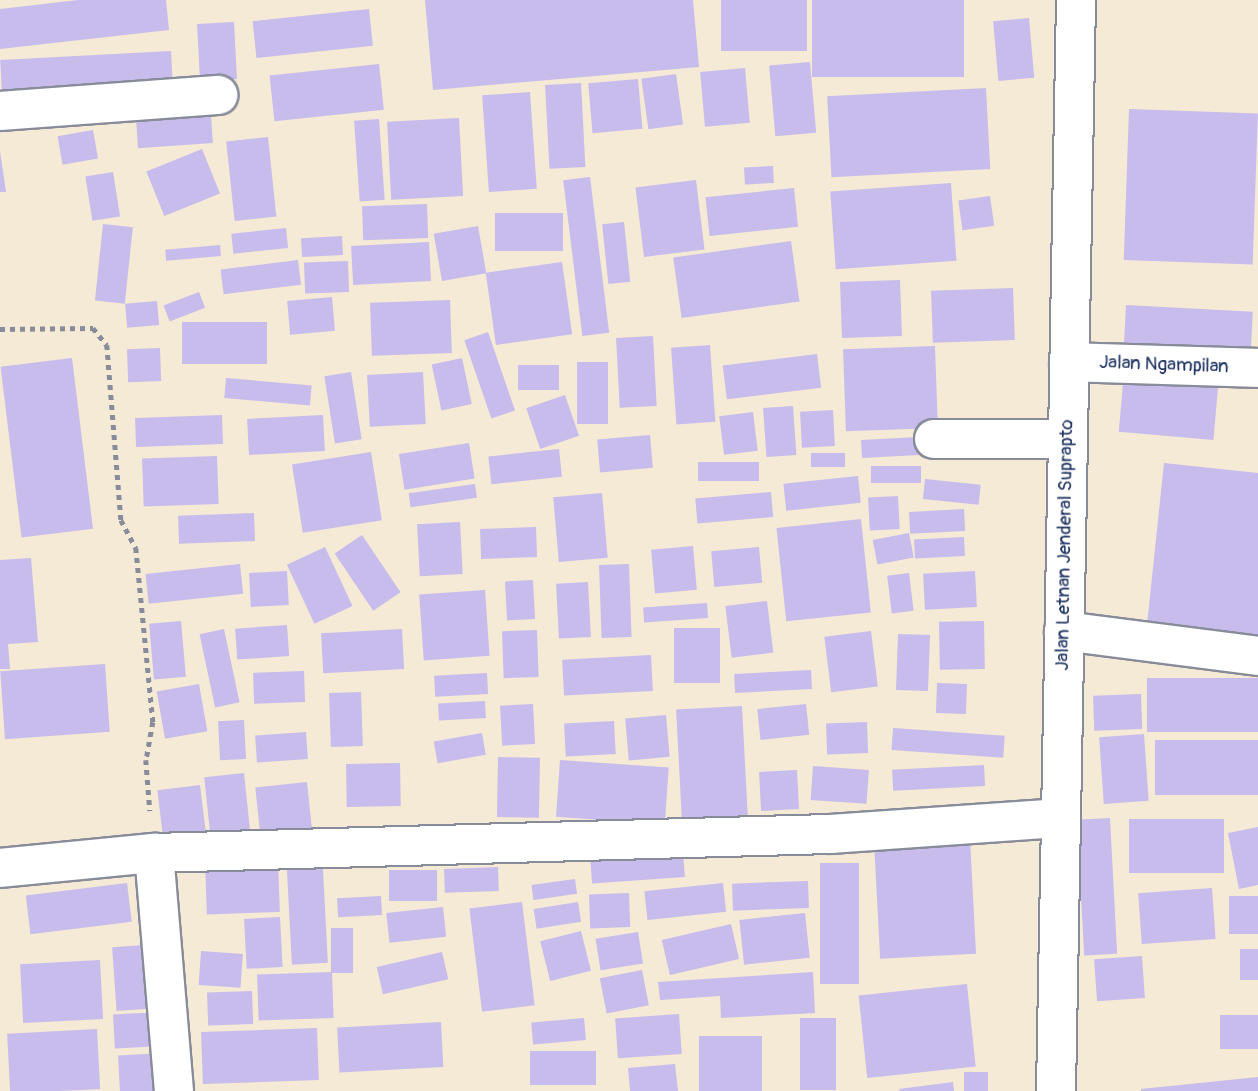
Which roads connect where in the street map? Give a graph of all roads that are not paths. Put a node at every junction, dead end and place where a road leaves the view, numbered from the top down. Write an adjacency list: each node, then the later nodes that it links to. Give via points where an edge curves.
1 (1076, 0): 4 (street, Jalan Letnan Jenderal Suprapto)
2 (218, 95): 3 (street)
3 (0, 111)
4 (1069, 362): 5 (street, Jalan Ngampilan); 7 (street, Jalan Letnan Jenderal Suprapto)
5 (1258, 368)
6 (934, 439): 7 (street)
7 (1066, 439): 8 (street, Jalan Letnan Jenderal Suprapto)
8 (1064, 631): 9 (street); 10 (street, Jalan Letnan Jenderal Suprapto)
9 (1258, 656)
10 (1060, 818): 11 (street, via 831,834); 14 (street, Jalan Letnan Jenderal Suprapto)
11 (153, 853): 12 (street); 13 (street)
12 (0, 868)
13 (174, 1091)
14 (1056, 1091)

